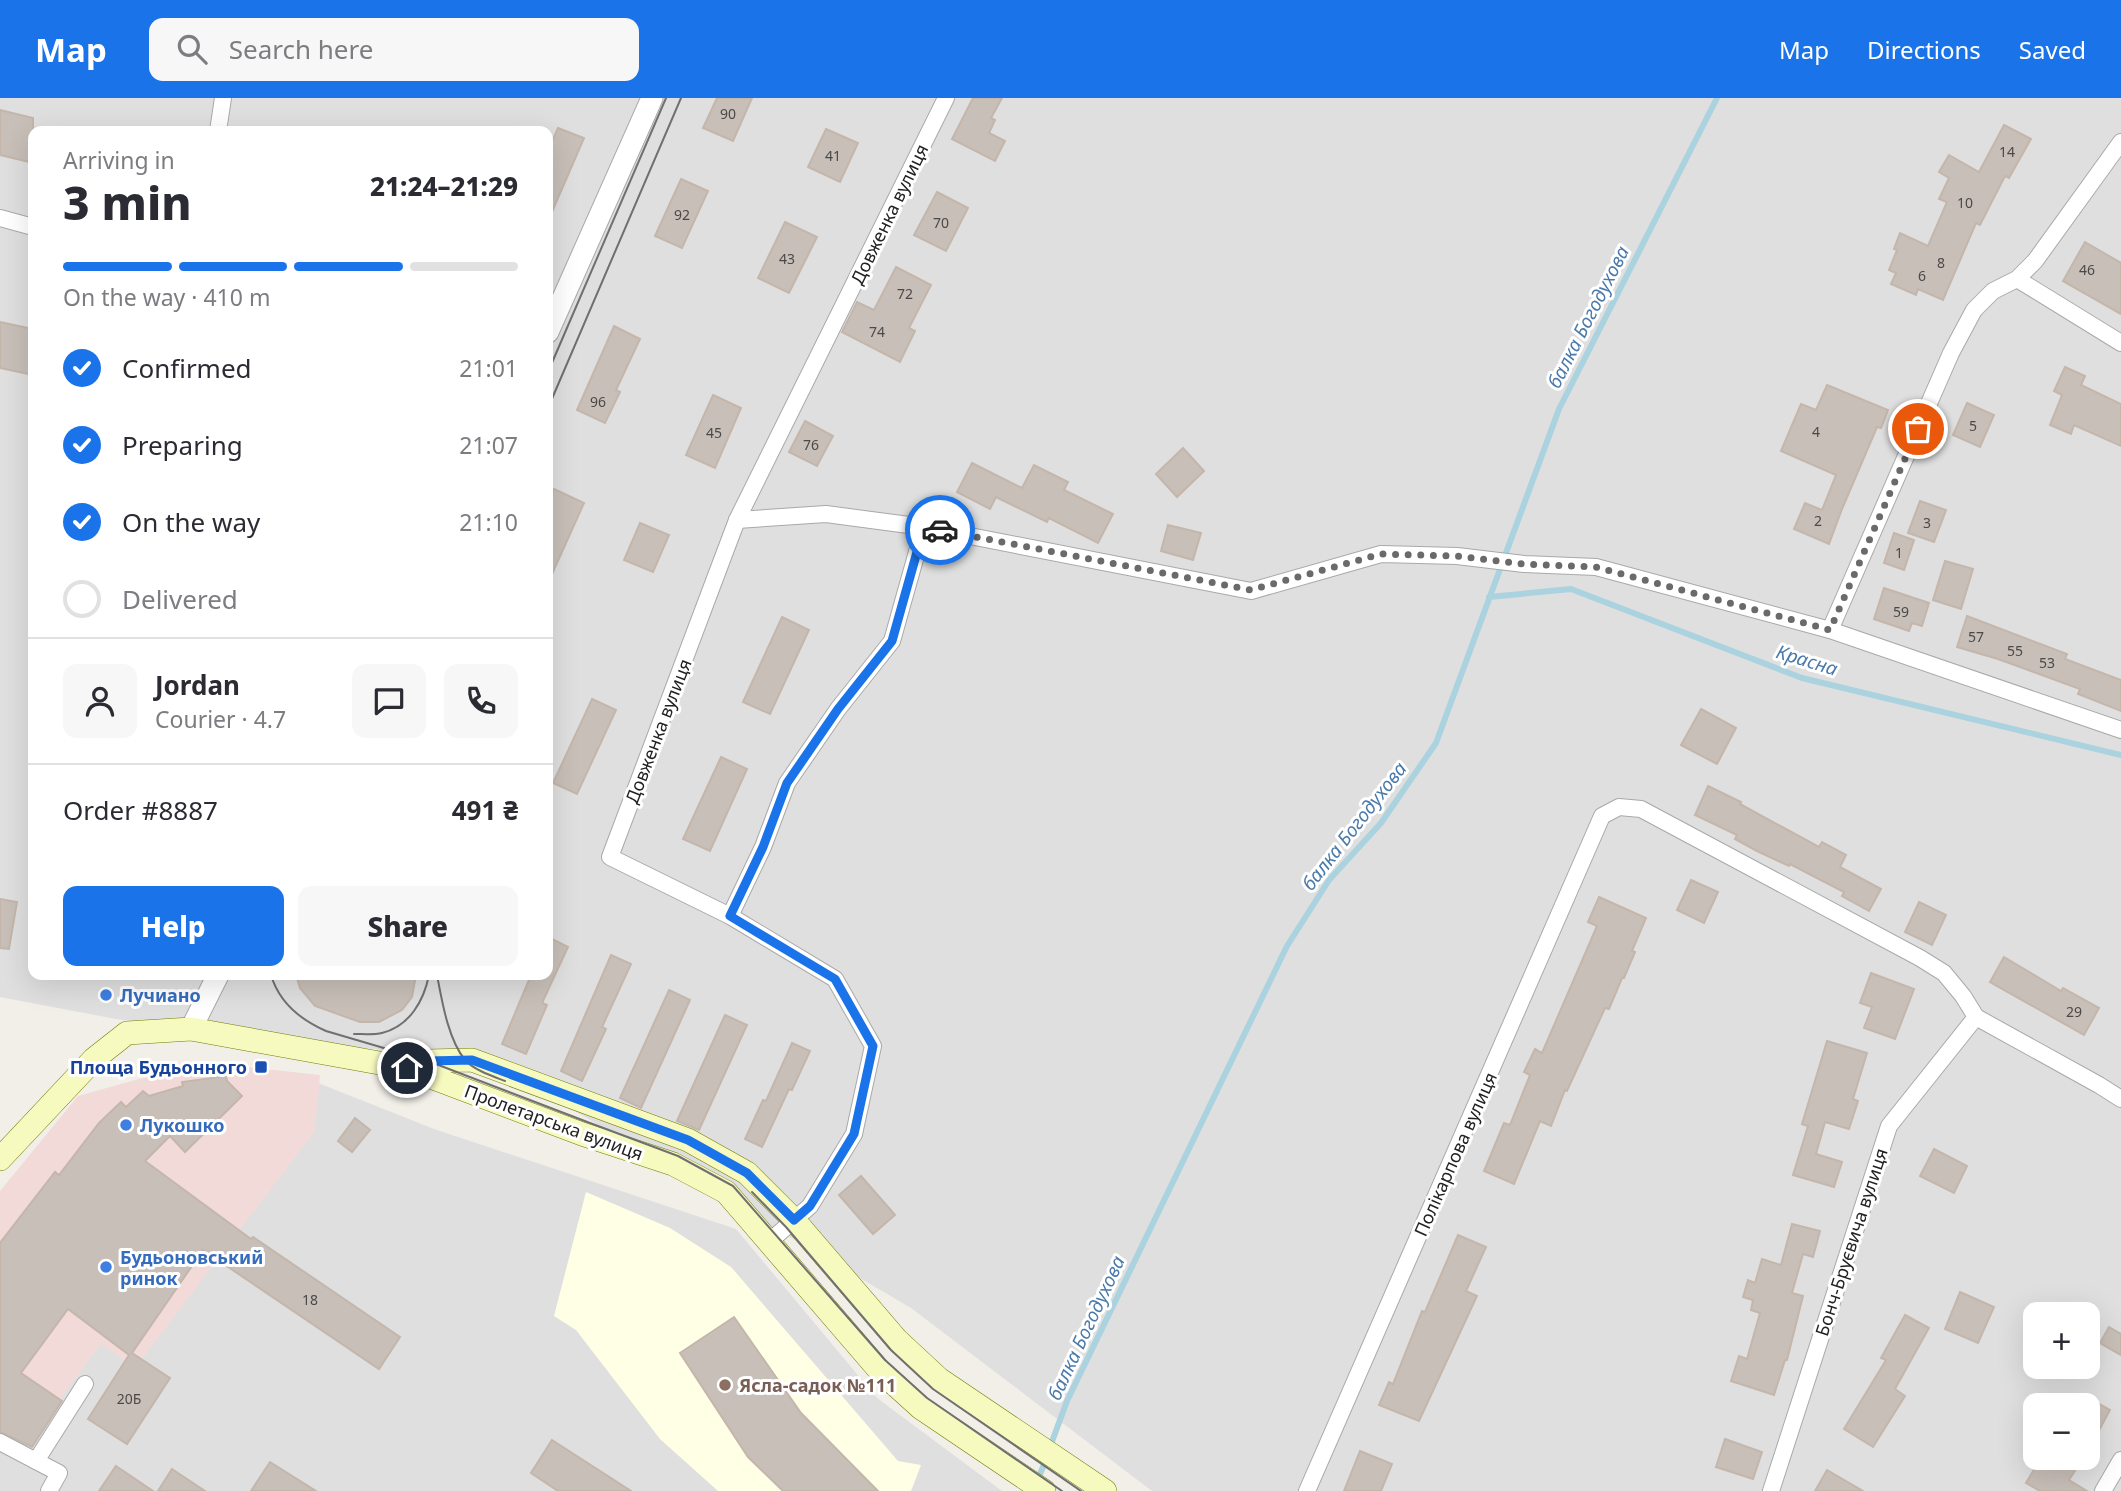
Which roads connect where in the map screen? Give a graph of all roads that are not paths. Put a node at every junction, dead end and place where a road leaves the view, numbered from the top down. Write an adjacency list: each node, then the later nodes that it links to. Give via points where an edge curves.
1 (223, 98): 4 (street)
2 (652, 98): 9 (street)
3 (947, 98): 11 (street, Довженка вулиця)
4 (219, 126)
5 (2121, 142): 8 (street)
6 (0, 218): 7 (street)
7 (28, 226)
8 (2017, 279): 10 (street); 13 (street, via 1993,291 1974,310 1951,353)
9 (553, 321)
10 (2121, 343)
11 (737, 520): 12 (street, via 827,514); 15 (street, Довженка вулиця, via 610,857)
12 (924, 527): 13 (street, via 1251,590 1381,554 1596,567); 15 (street, via 892,641 787,783)
13 (1830, 630): 14 (street)
14 (2121, 730)
15 (730, 916): 22 (street, Довженка вулиця, via 835,979 873,1046 854,1134 810,1206)
16 (216, 980): 18 (street)
17 (1976, 1017): 20 (street); 31 (street, Полікарпова вулиця, via 1944,973 1920,958 1642,809 1619,807 1602,816); 32 (street, Бонч-Бруєвича вулиця, via 1889,1126)
18 (191, 1029): 19 (main road); 21 (main road, via 127,1033 94,1059)
19 (407, 1068): 22 (main road, Пролетарська вулиця, via 428,1061 472,1060 688,1140 747,1173); 23 (main road, Пролетарська вулиця, via 673,1164 726,1192)
20 (2121, 1099)
21 (0, 1159)
22 (794, 1220): 23 (street, Довженка вулиця); 30 (main road, Пролетарська вулиця, via 897,1340 939,1379)
23 (769, 1242): 29 (main road, Пролетарська вулиця, via 880,1371 921,1408)
24 (85, 1384): 27 (street)
25 (0, 1442): 27 (street)
26 (2121, 1460): 33 (street)
27 (36, 1461): 28 (street, via 60,1473)
28 (49, 1491)
29 (1044, 1491)
30 (1105, 1491)
31 (1307, 1491)
32 (1772, 1491)
33 (2103, 1491)

